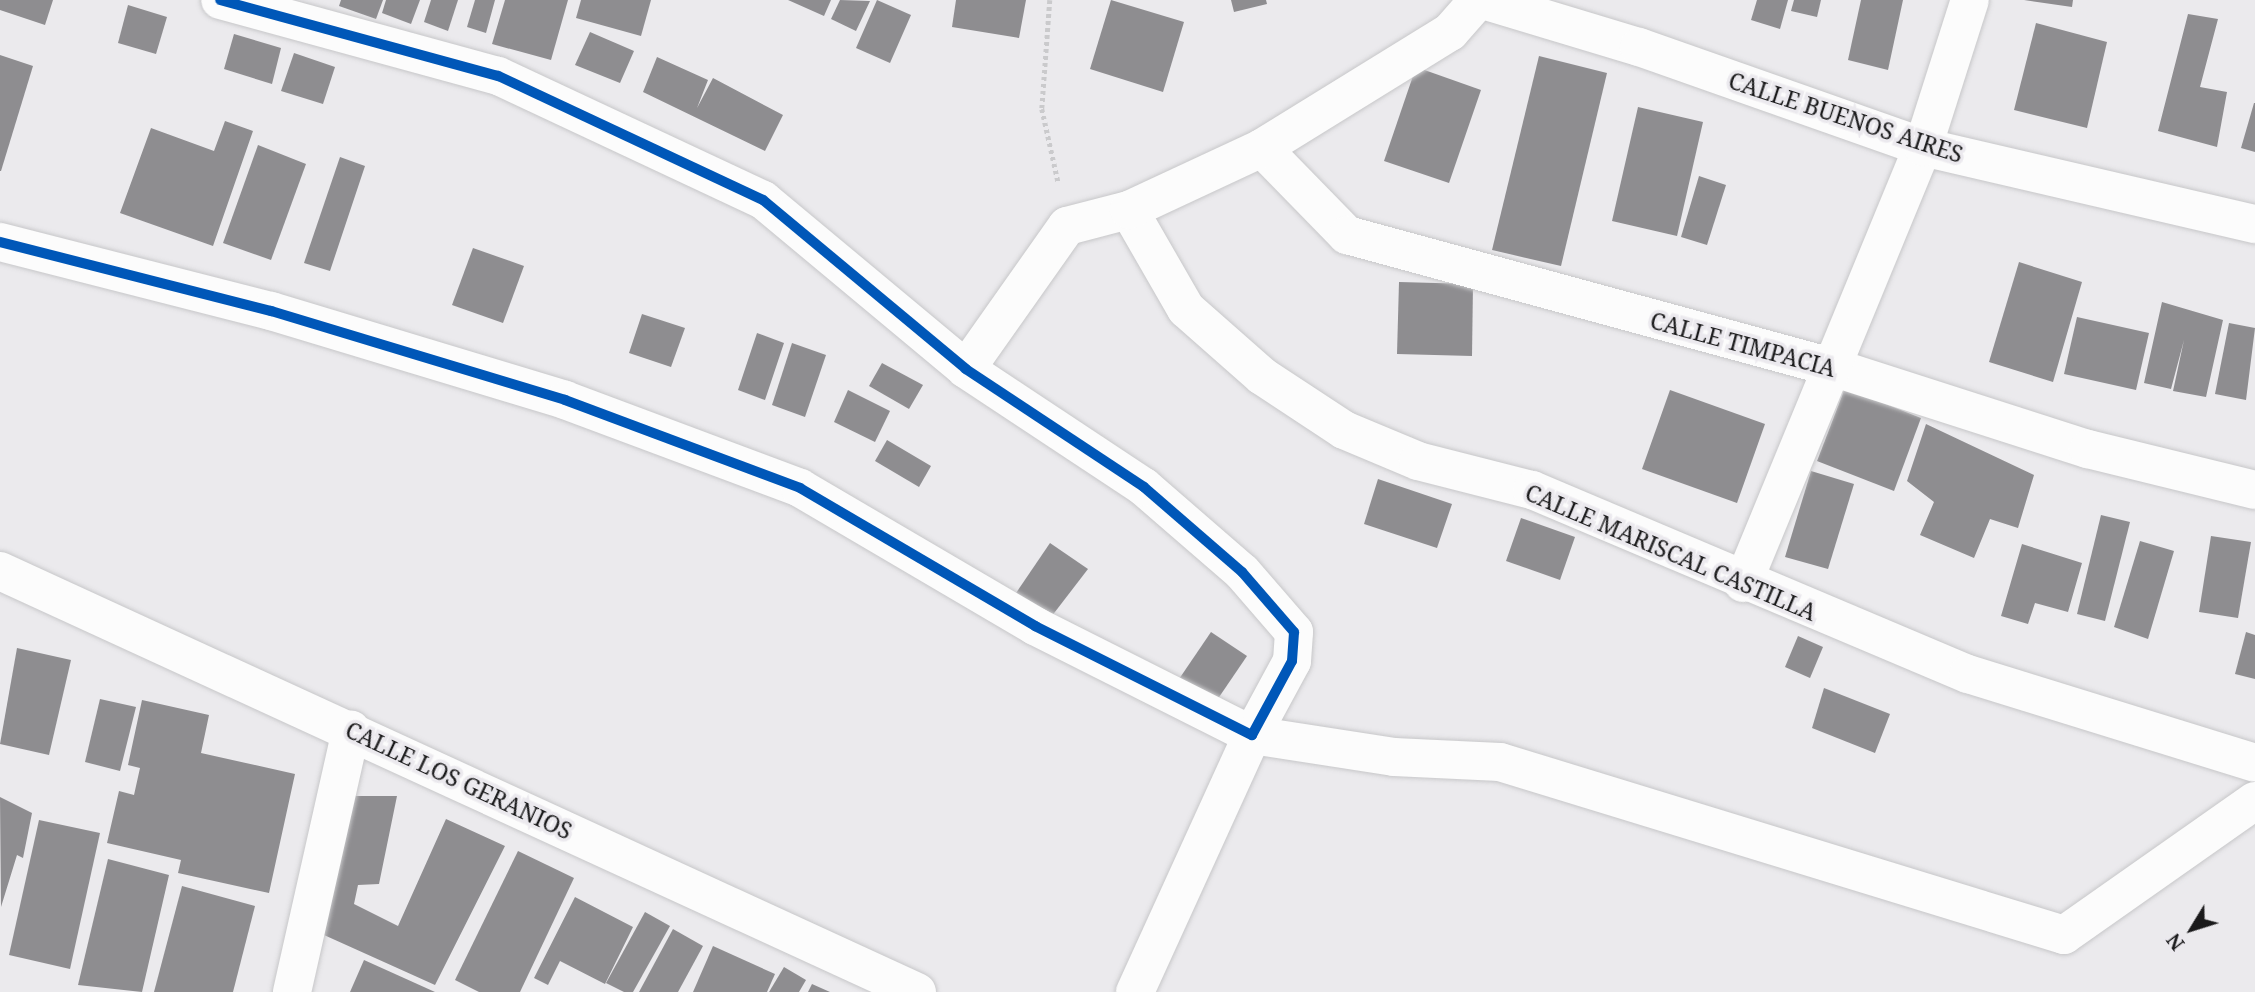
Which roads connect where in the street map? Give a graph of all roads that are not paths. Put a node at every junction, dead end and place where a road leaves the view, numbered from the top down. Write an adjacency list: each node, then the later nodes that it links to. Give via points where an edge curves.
1 (220, 0): 10 (street, via 498,76 764,200)
2 (1481, 0): 4 (street, CALLE BUENOS AIRES, via 1639,47); 5 (street, via 1450,32)
3 (1969, 0): 4 (street)
4 (1923, 147): 7 (street, CALLE BUENOS AIRES); 9 (street)
5 (1262, 148): 6 (street); 9 (street, CALLE TIMPACIA, via 1347,235)
6 (1129, 210): 10 (street, via 1067,226); 13 (street, CALLE MARISCAL CASTILLA, via 1186,309 1262,376 1345,430 1418,461 1532,490)
7 (2255, 224)
8 (0, 242): 15 (street, via 271,311 565,400 800,488 1035,626)
9 (1835, 368): 11 (street, CALLE TIMPACIA, via 2088,449); 13 (street)
10 (966, 369): 15 (street, via 1144,487 1242,572 1294,632 1292,661)
11 (2255, 489)
12 (0, 570): 14 (street, CALLE LOS GERANIOS)
13 (1743, 583): 16 (street, CALLE MARISCAL CASTILLA, via 1968,674)
14 (352, 730): 18 (street); 19 (street, CALLE LOS GERANIOS)
15 (1252, 735): 17 (street, via 1394,757 1500,762 1733,829 2064,935); 20 (street)
16 (2255, 763)
17 (2255, 801)
18 (292, 992)
19 (918, 992)
20 (1135, 992)

